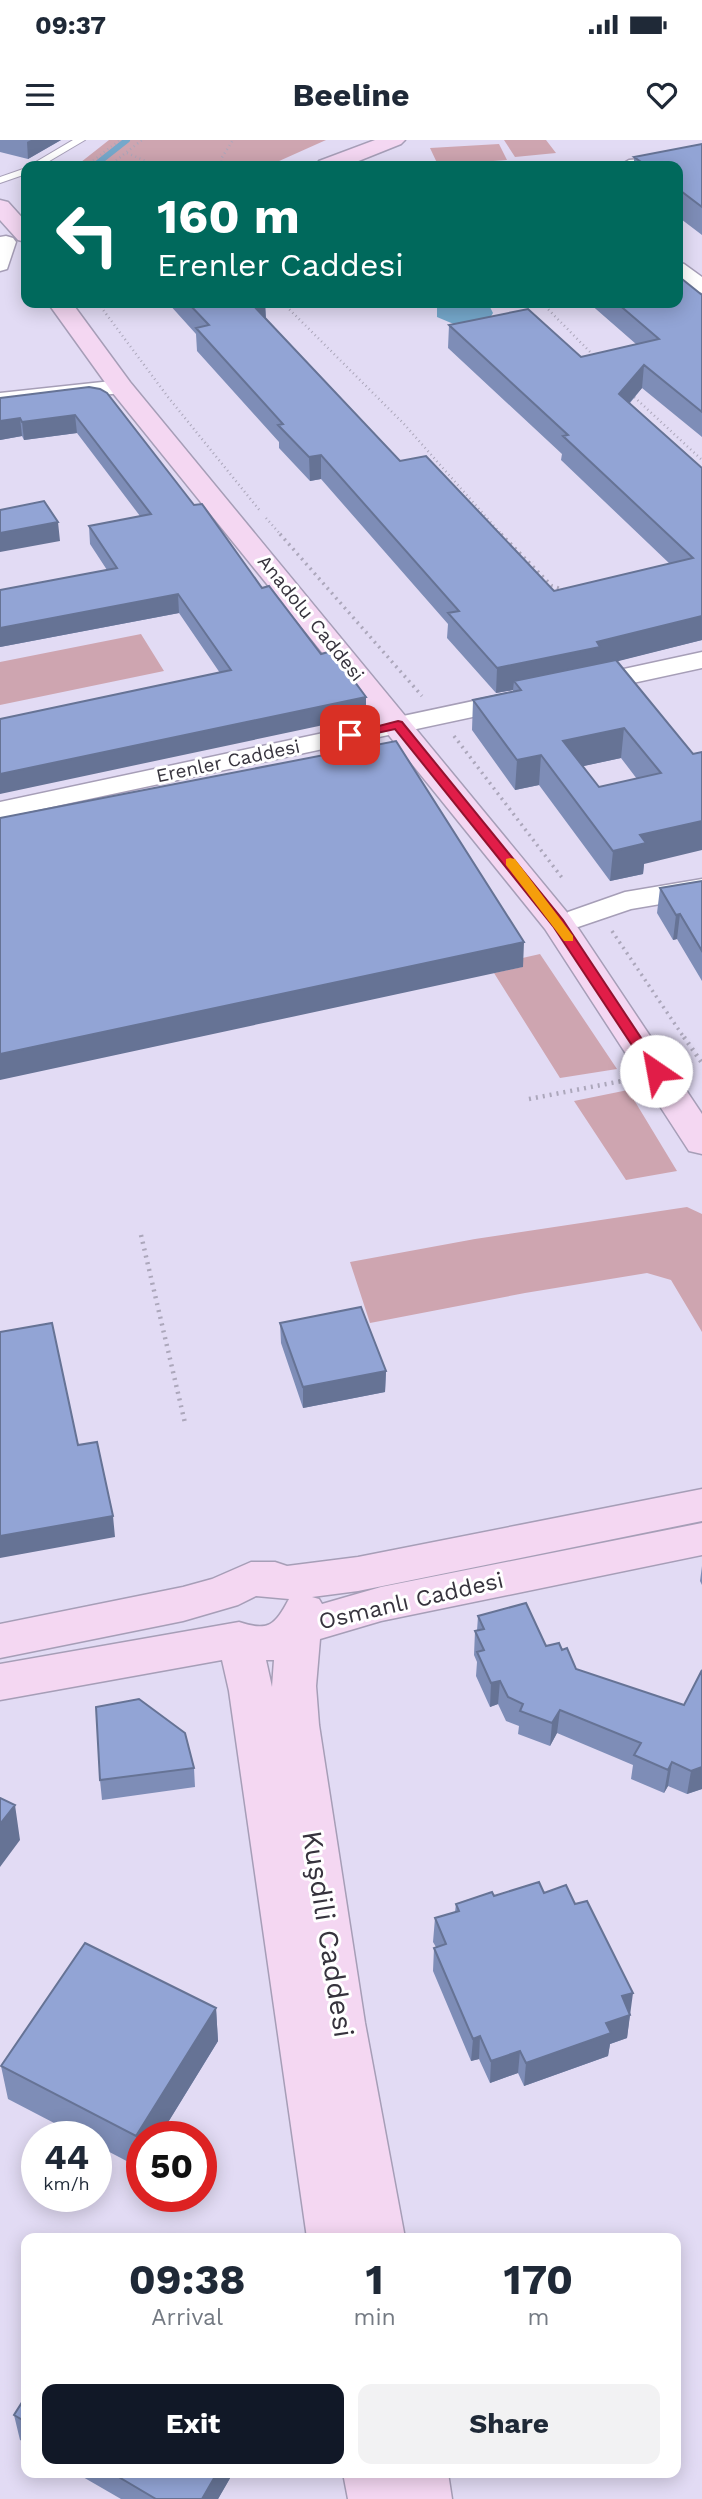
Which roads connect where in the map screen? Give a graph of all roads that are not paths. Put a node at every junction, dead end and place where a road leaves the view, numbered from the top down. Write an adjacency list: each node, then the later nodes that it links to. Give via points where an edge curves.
1 (80, 140): 5 (lane)
2 (360, 140): 6 (main road)
3 (394, 140): 7 (main road)
4 (702, 160): 8 (street)
5 (43, 161)
6 (333, 161)
7 (337, 161)
8 (683, 162)
9 (0, 170): 11 (lane)
10 (21, 173): 11 (lane)
11 (11, 176): 12 (lane)
12 (0, 180)
13 (0, 207): 14 (main road)
14 (16, 236): 15 (street)
15 (0, 265)
16 (683, 273): 17 (street)
17 (702, 287)
18 (64, 308): 20 (main road, Anadolu Caddesi)
19 (82, 308): 20 (main road, Anadolu Caddesi)
20 (130, 385): 21 (street); 23 (main road, Anadolu Caddesi)
21 (0, 400)
22 (702, 660): 23 (street, Erenler Caddesi, via 550,693)
23 (412, 713): 24 (street, Erenler Caddesi); 26 (main road, Anadolu Caddesi)
24 (0, 810)
25 (702, 888): 26 (street, via 625,901)
26 (568, 920): 27 (main road, Anadolu Caddesi); 28 (main road, Anadolu Caddesi)
27 (702, 1102)
28 (702, 1142)
29 (702, 1505): 31 (main road, Osmanlı Caddesi, via 358,1574)
30 (702, 1539): 33 (main road, Osmanlı Caddesi, via 381,1604)
31 (286, 1583): 32 (main road, Osmanlı Caddesi, via 263,1578); 33 (main road, via 295,1589 305,1608)
32 (231, 1590): 34 (main road, via 221,1611 229,1631); 35 (main road, Osmanlı Caddesi)
33 (299, 1628): 34 (main road, Osmanlı Caddesi, via 279,1642 265,1645); 38 (main road, Kuşdili Caddesi, via 294,1686 297,1725 341,2023)
34 (239, 1639): 36 (main road, Osmanlı Caddesi); 37 (main road, Kuşdili Caddesi, via 251,1691)
35 (0, 1641)
36 (0, 1682)
37 (332, 2233)
38 (378, 2233)
39 (372, 2478): 41 (main road)
40 (421, 2478): 42 (main road)
41 (376, 2499)
42 (424, 2499)

